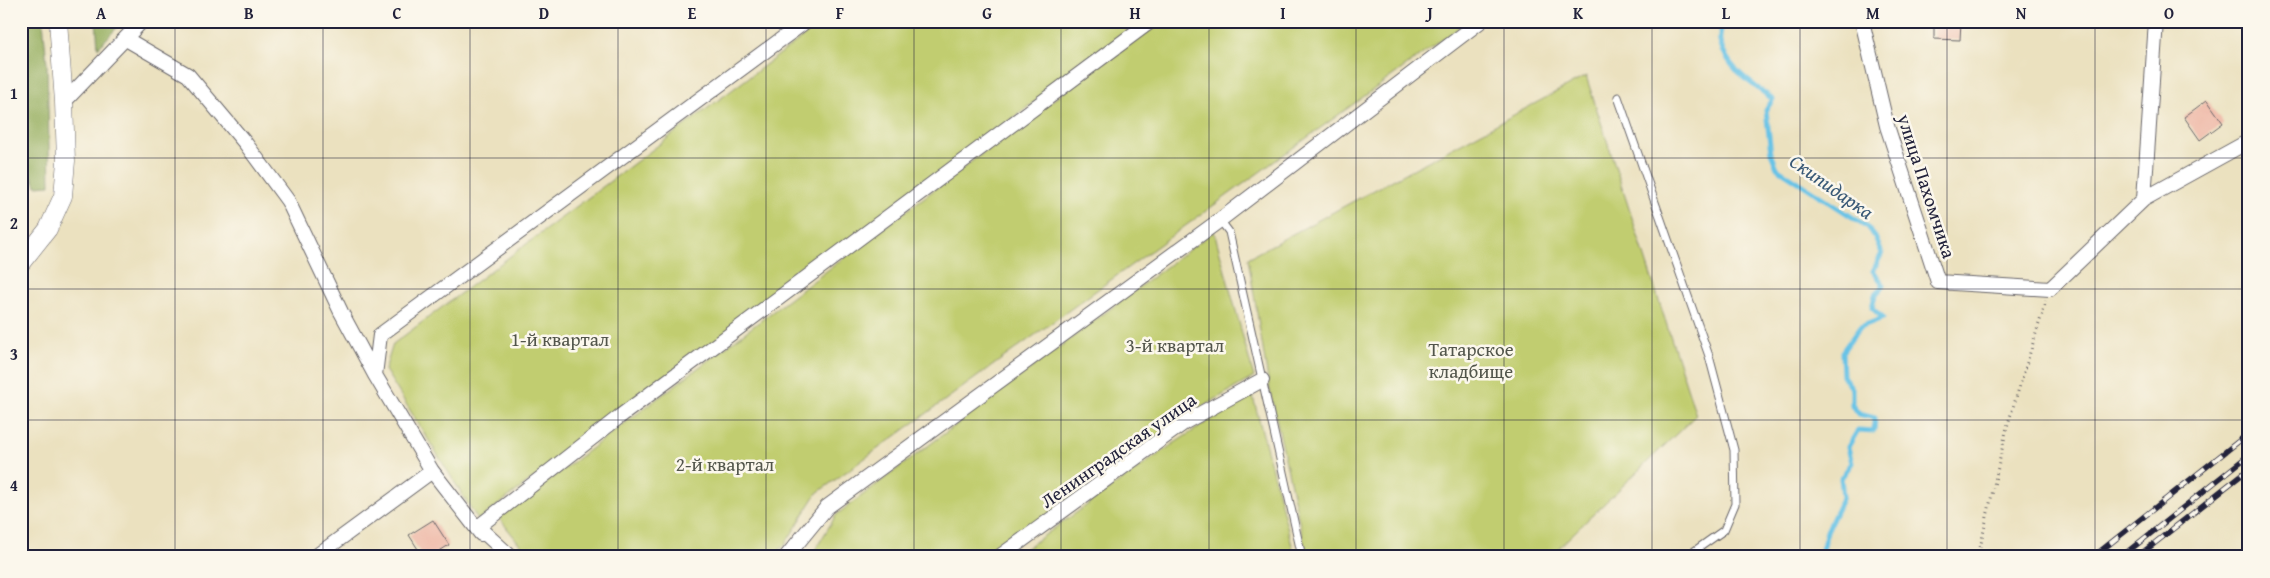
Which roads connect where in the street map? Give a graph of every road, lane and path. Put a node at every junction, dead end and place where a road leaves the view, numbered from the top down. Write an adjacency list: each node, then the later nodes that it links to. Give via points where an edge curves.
1 (58, 21): 10 (street)
2 (142, 21): 8 (street)
3 (806, 21): 16 (street, via 380,335)
4 (1151, 21): 19 (street, via 618,417)
5 (1481, 21): 13 (street)
6 (1862, 21): 15 (street, улица Пахомчика, via 1887,126 1938,282)
7 (2156, 21): 12 (street)
8 (126, 38): 10 (street); 16 (street, via 188,75 246,144 288,201)
9 (1618, 98): 26 (lane, via 1709,356 1734,450 1735,504 1724,530)
10 (64, 102): 14 (street, via 66,161 63,196 48,229)
11 (2249, 141): 12 (street)
12 (2144, 199): 15 (street)
13 (1220, 220): 17 (lane, via 1229,232); 23 (street, via 827,507)
14 (21, 262)
15 (2050, 289): 27 (path, via 2007,427)
16 (375, 375): 18 (street)
17 (1262, 380): 24 (street, Ленинградская улица, via 1185,422); 25 (lane)
18 (432, 471): 19 (street); 20 (street)
19 (478, 528): 21 (street); 22 (street)
20 (315, 557)
21 (496, 557)
22 (511, 557)
23 (786, 557)
24 (999, 557)
25 (1302, 557)
26 (1686, 557)
27 (1978, 557)

